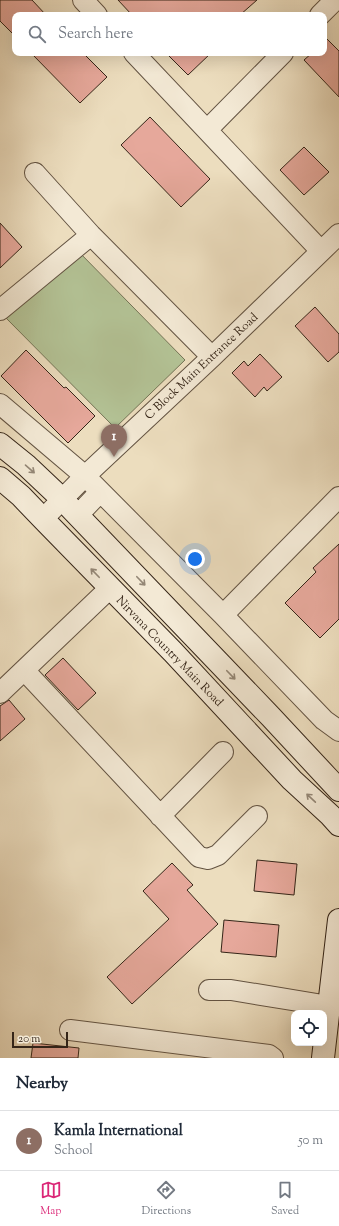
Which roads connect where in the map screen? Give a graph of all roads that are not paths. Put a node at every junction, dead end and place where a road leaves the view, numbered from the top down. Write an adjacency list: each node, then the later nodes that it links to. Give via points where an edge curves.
1 (83, 0): 2 (street)
2 (94, 12)
3 (137, 56): 5 (street)
4 (280, 56): 5 (street)
5 (208, 130): 9 (street)
6 (35, 173): 7 (street)
7 (90, 234): 10 (street); 11 (street)
8 (339, 234): 9 (street, C Block Main Entrance Road)
9 (321, 251): 11 (street, C Block Main Entrance Road)
10 (0, 310)
11 (212, 357): 14 (street, C Block Main Entrance Road)
12 (0, 404): 14 (street)
13 (0, 444): 18 (street, one-way to 18)
14 (85, 476): 16 (street); 18 (street, C Block Main Entrance Road)
15 (0, 478): 20 (street, Nirvana Country Main Road)
16 (100, 492): 19 (street); 22 (street)
17 (339, 497): 22 (street)
18 (62, 499): 19 (street); 20 (street, C Block Main Entrance Road)
19 (78, 515): 27 (street, one-way to 27)
20 (43, 519): 21 (street, Nirvana Country Main Road, one-way to 20)
21 (110, 588): 23 (street); 30 (street, Nirvana Country Main Road, one-way to 21, via 292,780)
22 (223, 615): 25 (street, via 324,720)
23 (24, 670): 24 (street); 28 (street)
24 (0, 693)
25 (339, 731)
26 (223, 752): 28 (street)
27 (339, 790)
28 (160, 816): 29 (street, via 198,857 208,859 218,855)
29 (257, 816)
30 (339, 825)
31 (339, 920): 33 (street)
32 (209, 990): 33 (street, via 231,990)
33 (329, 1006): 36 (street)
34 (70, 1030): 35 (street, via 269,1055)
35 (273, 1058)
36 (323, 1058)

